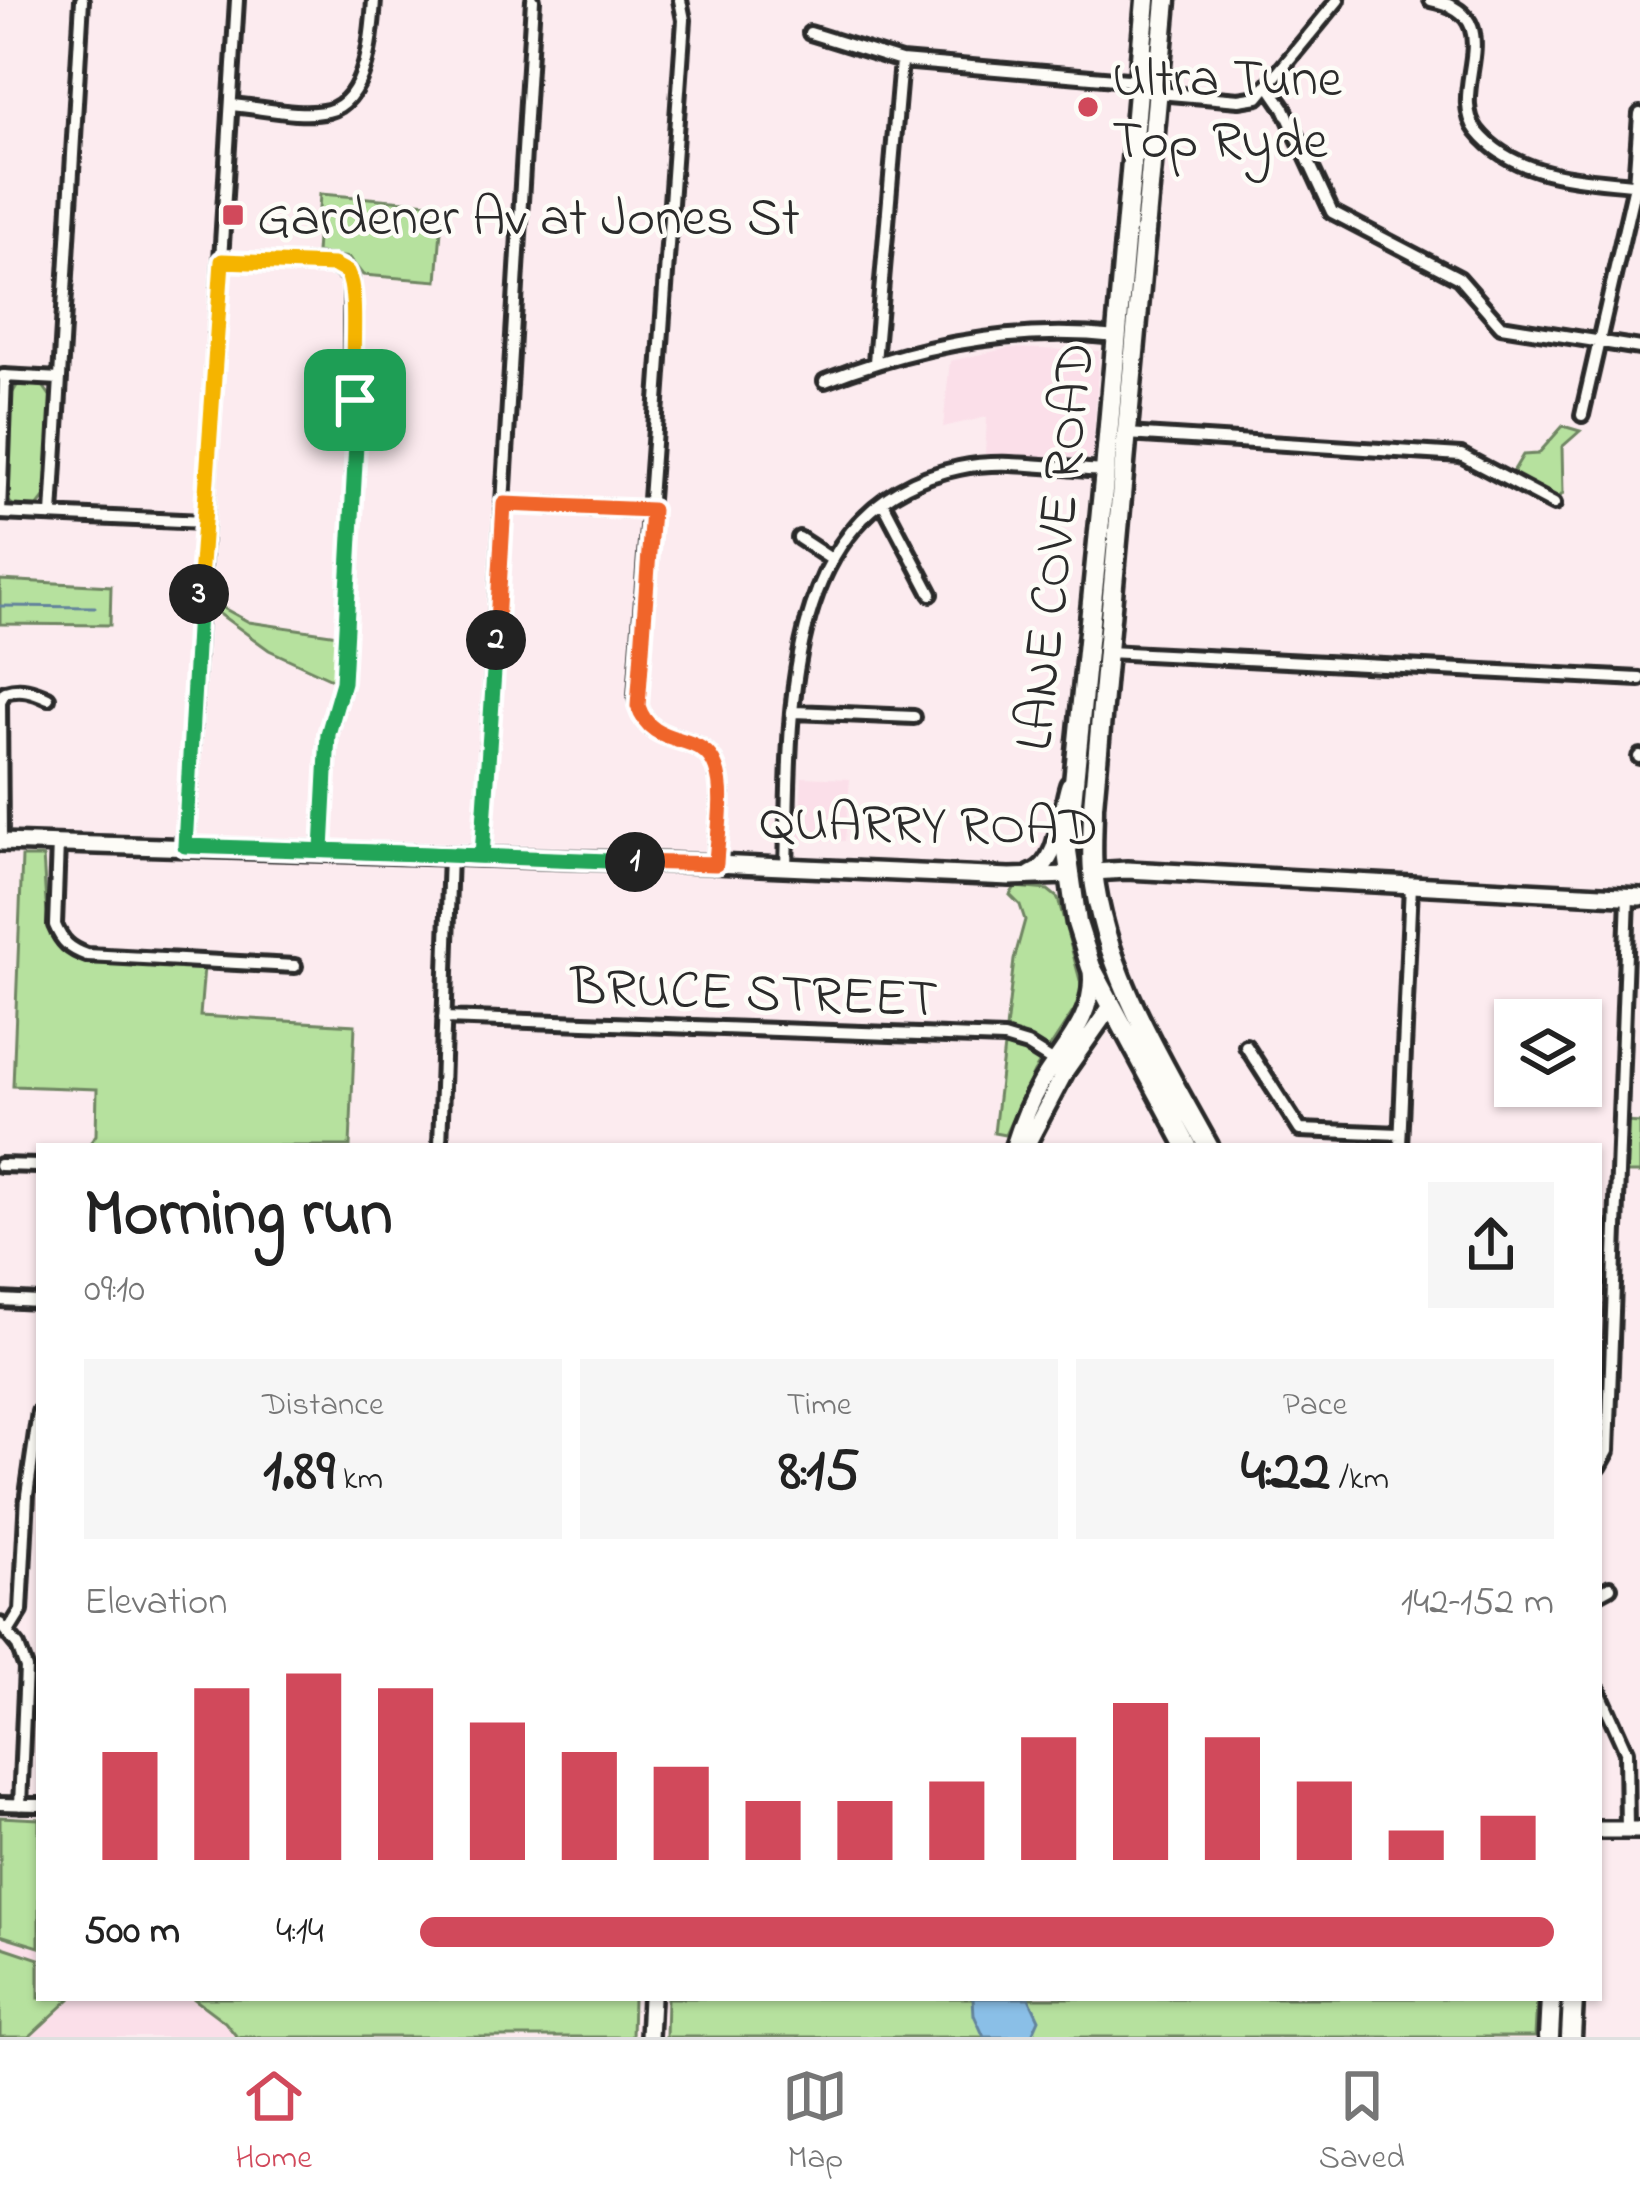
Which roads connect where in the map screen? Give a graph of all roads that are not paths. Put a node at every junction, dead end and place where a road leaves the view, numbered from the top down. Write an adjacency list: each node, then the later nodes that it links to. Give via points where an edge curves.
1 (82, 0): 24 (street)
2 (237, 0): 15 (street)
3 (374, 0): 15 (street, via 369,50 355,87 336,108)
4 (533, 0): 30 (street)
5 (680, 0): 32 (street)
6 (1146, 0): 12 (highway, LANE COVE ROAD)
7 (1166, 0): 14 (highway, LANE COVE ROAD)
8 (1338, 0): 13 (street)
9 (1431, 0): 17 (street, via 1455,4 1470,21 1472,122 1483,137 1531,170)
10 (810, 33): 11 (street)
11 (901, 61): 12 (street); 22 (street)
12 (1139, 81): 19 (highway, LANE COVE ROAD)
13 (1269, 86): 14 (street, via 1250,100); 20 (street, via 1332,212 1459,278 1501,326)
14 (1158, 93): 27 (highway, LANE COVE ROAD)
15 (231, 105): 18 (street)
16 (1640, 115): 17 (street)
17 (1637, 185): 20 (street)
18 (222, 261): 35 (street); 48 (street, via 334,265 351,278 356,450 343,682 328,734)
19 (1117, 338): 22 (street, via 997,335); 28 (highway, LANE COVE ROAD)
20 (1600, 342): 21 (street); 26 (street)
21 (1640, 348)
22 (875, 362): 25 (street)
23 (2, 376): 24 (street); 33 (street)
24 (60, 379): 34 (street)
25 (825, 381)
26 (1582, 415)
27 (1126, 434): 31 (street, via 1461,455); 39 (highway, LANE COVE ROAD)
28 (1105, 471): 29 (street, via 982,465 936,474); 44 (highway, LANE COVE ROAD)
29 (883, 503): 37 (street); 38 (street)
30 (504, 504): 32 (street); 50 (street)
31 (1554, 505)
32 (652, 510): 51 (street, via 638,706 651,729 691,742 713,760)
33 (0, 513): 34 (street)
34 (52, 515): 35 (street)
35 (203, 522): 47 (street)
36 (799, 538): 37 (street)
37 (831, 559): 42 (street, via 805,621)
38 (931, 594)
39 (1107, 652): 40 (street); 53 (highway, LANE COVE ROAD)
40 (1640, 679)
41 (48, 698): 45 (street, via 22,689 2,696)
42 (795, 712): 43 (street); 52 (street)
43 (914, 717)
44 (1076, 766): 54 (highway, LANE COVE ROAD); 55 (street, via 1049,861)
45 (1, 842): 46 (street, QUARRY ROAD)
46 (58, 842): 47 (street, QUARRY ROAD); 59 (street, via 56,925 74,950)
47 (185, 846): 48 (street, QUARRY ROAD)
48 (322, 850): 49 (street, QUARRY ROAD)
49 (450, 855): 50 (street, QUARRY ROAD); 62 (street)
50 (482, 856): 51 (street, QUARRY ROAD)
51 (716, 864): 52 (street, QUARRY ROAD)
52 (786, 867): 55 (street, QUARRY ROAD)
53 (1093, 872): 54 (highway, QUARRY ROAD); 56 (street, QUARRY ROAD); 58 (highway, LANE COVE ROAD)
54 (1069, 875): 55 (street, QUARRY ROAD); 60 (highway, LANE COVE ROAD)
55 (1010, 878)
56 (1411, 884): 57 (street, QUARRY ROAD); 65 (street)
57 (1634, 896): 75 (street)
58 (1109, 942): 61 (highway); 70 (highway, LANE COVE ROAD)
59 (295, 966)
60 (1091, 967): 61 (highway, LANE COVE ROAD); 64 (street, via 1087,1012)
61 (1111, 1006): 64 (street); 69 (highway, LANE COVE ROAD)
62 (444, 1018): 64 (street, BRUCE STREET, via 1004,1038); 66 (street)
63 (1246, 1046): 65 (street, via 1300,1130)
64 (1060, 1066): 67 (street, via 1031,1102); 68 (street)
65 (1400, 1140)
66 (440, 1143)
67 (1015, 1143)
68 (1027, 1143)
69 (1185, 1143)
70 (1206, 1143)
71 (0, 1165): 72 (street)
72 (36, 1166)
73 (0, 1300): 74 (street)
74 (36, 1302)
75 (1606, 1325): 77 (street)
76 (36, 1435): 78 (street, via 21,1611)
77 (1602, 1461)
78 (4, 1628): 81 (street, via 26,1668)
79 (1602, 1697): 84 (street, via 1626,1750)
80 (0, 1804): 81 (street)
81 (20, 1804): 82 (street)
82 (36, 1805)
83 (1602, 1830): 84 (street)
84 (1634, 1830)
85 (651, 2001): 88 (street)
86 (1551, 2001): 89 (highway)
87 (1573, 2001): 90 (highway)
88 (649, 2037)
89 (1550, 2037)
90 (1571, 2037)

